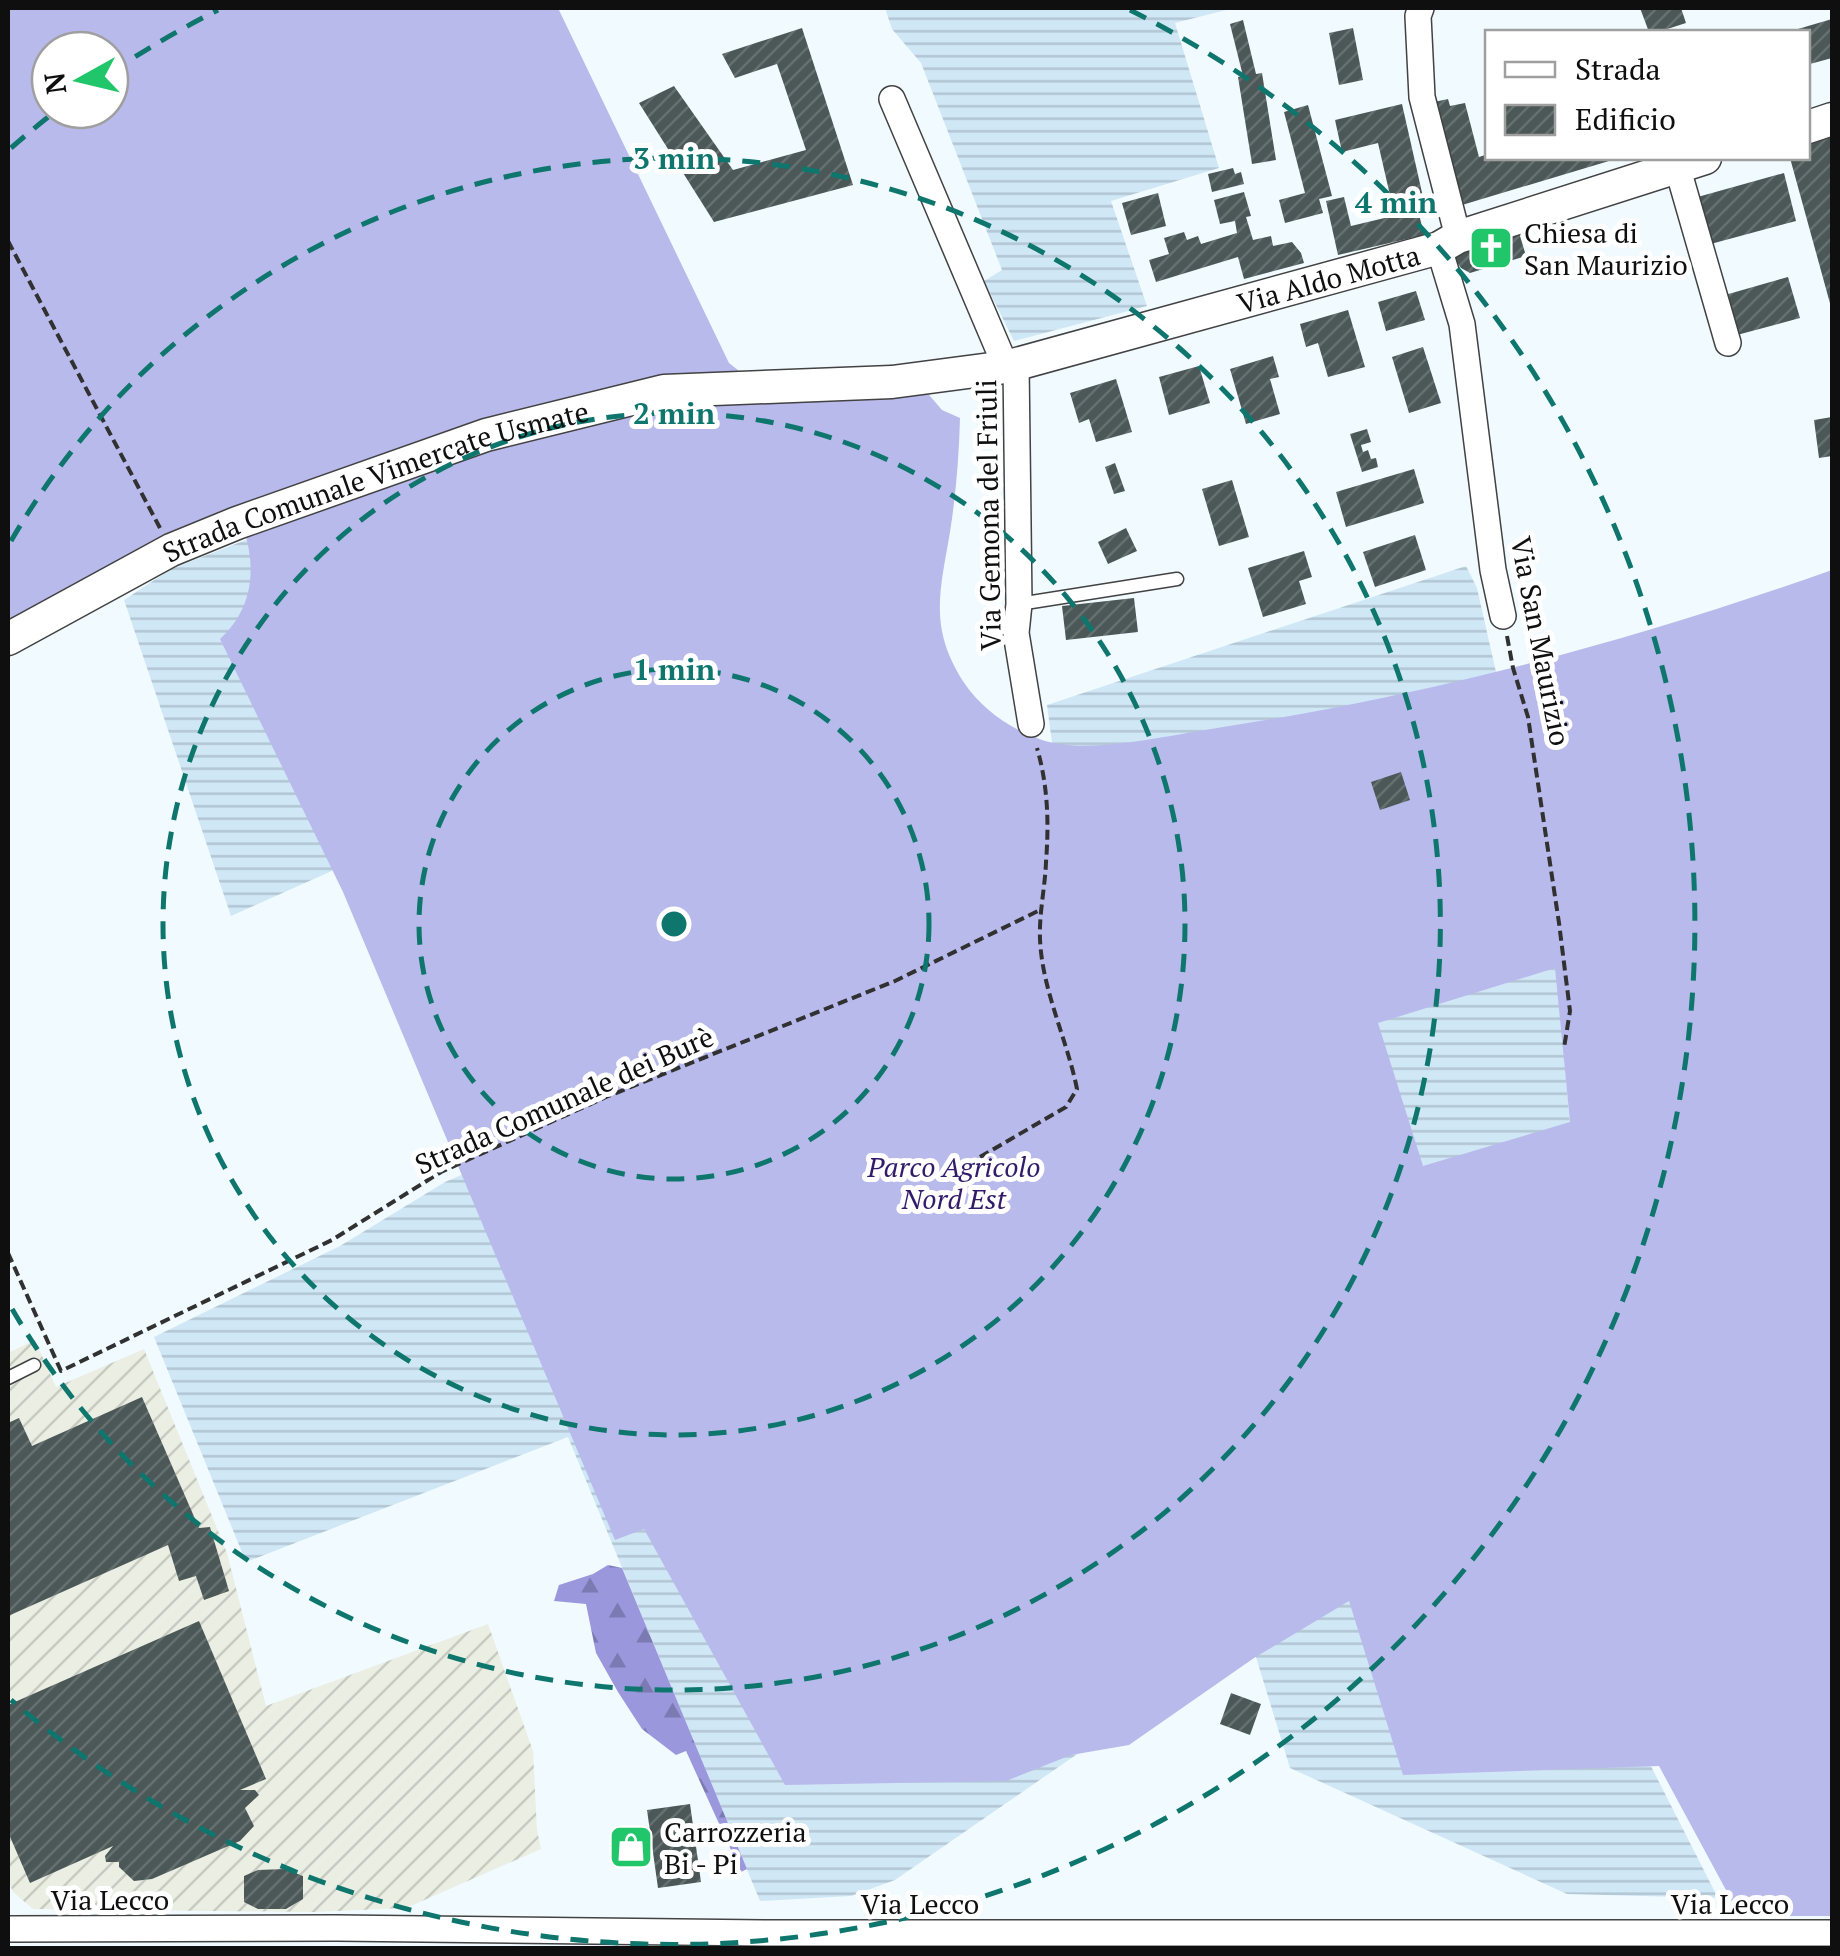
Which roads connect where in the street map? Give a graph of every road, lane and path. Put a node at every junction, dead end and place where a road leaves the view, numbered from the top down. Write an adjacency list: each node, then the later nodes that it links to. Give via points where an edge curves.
1 (1421, 8): 5 (street, Via San Maurizio, via 1422,97)
2 (892, 99): 7 (street)
3 (1691, 162): 5 (street, Via Aldo Motta); 6 (street)
4 (8, 241): 8 (path)
5 (1448, 243): 7 (street, Via Aldo Motta); 11 (street, Via San Maurizio)
6 (1728, 343)
7 (1011, 366): 8 (street, Strada Comunale Vimercate Usmate, via 892,382 664,391 486,435); 10 (street, Via Gemona del Friuli)
8 (171, 550): 12 (street, Strada Comunale Vimercate Usmate)
9 (1177, 579): 10 (lane)
10 (1019, 604): 13 (street, Via Gemona del Friuli, via 1016,633)
11 (1503, 616): 15 (path, Via San Maurizio, via 1528,717 1559,923 1570,1010)
12 (8, 640)
13 (1030, 724): 14 (path, via 1048,808)
14 (1040, 910): 16 (path, via 1048,986 1077,1089 1066,1107); 17 (path, Strada Comunale dei Burè, via 895,981 606,1096 441,1172 332,1240 61,1371)
15 (1564, 1048)
16 (980, 1156)
17 (8, 1253)
18 (34, 1365): 19 (lane)
19 (8, 1378)
20 (8, 1929): 21 (street, Via Lecco)
21 (1832, 1932)

